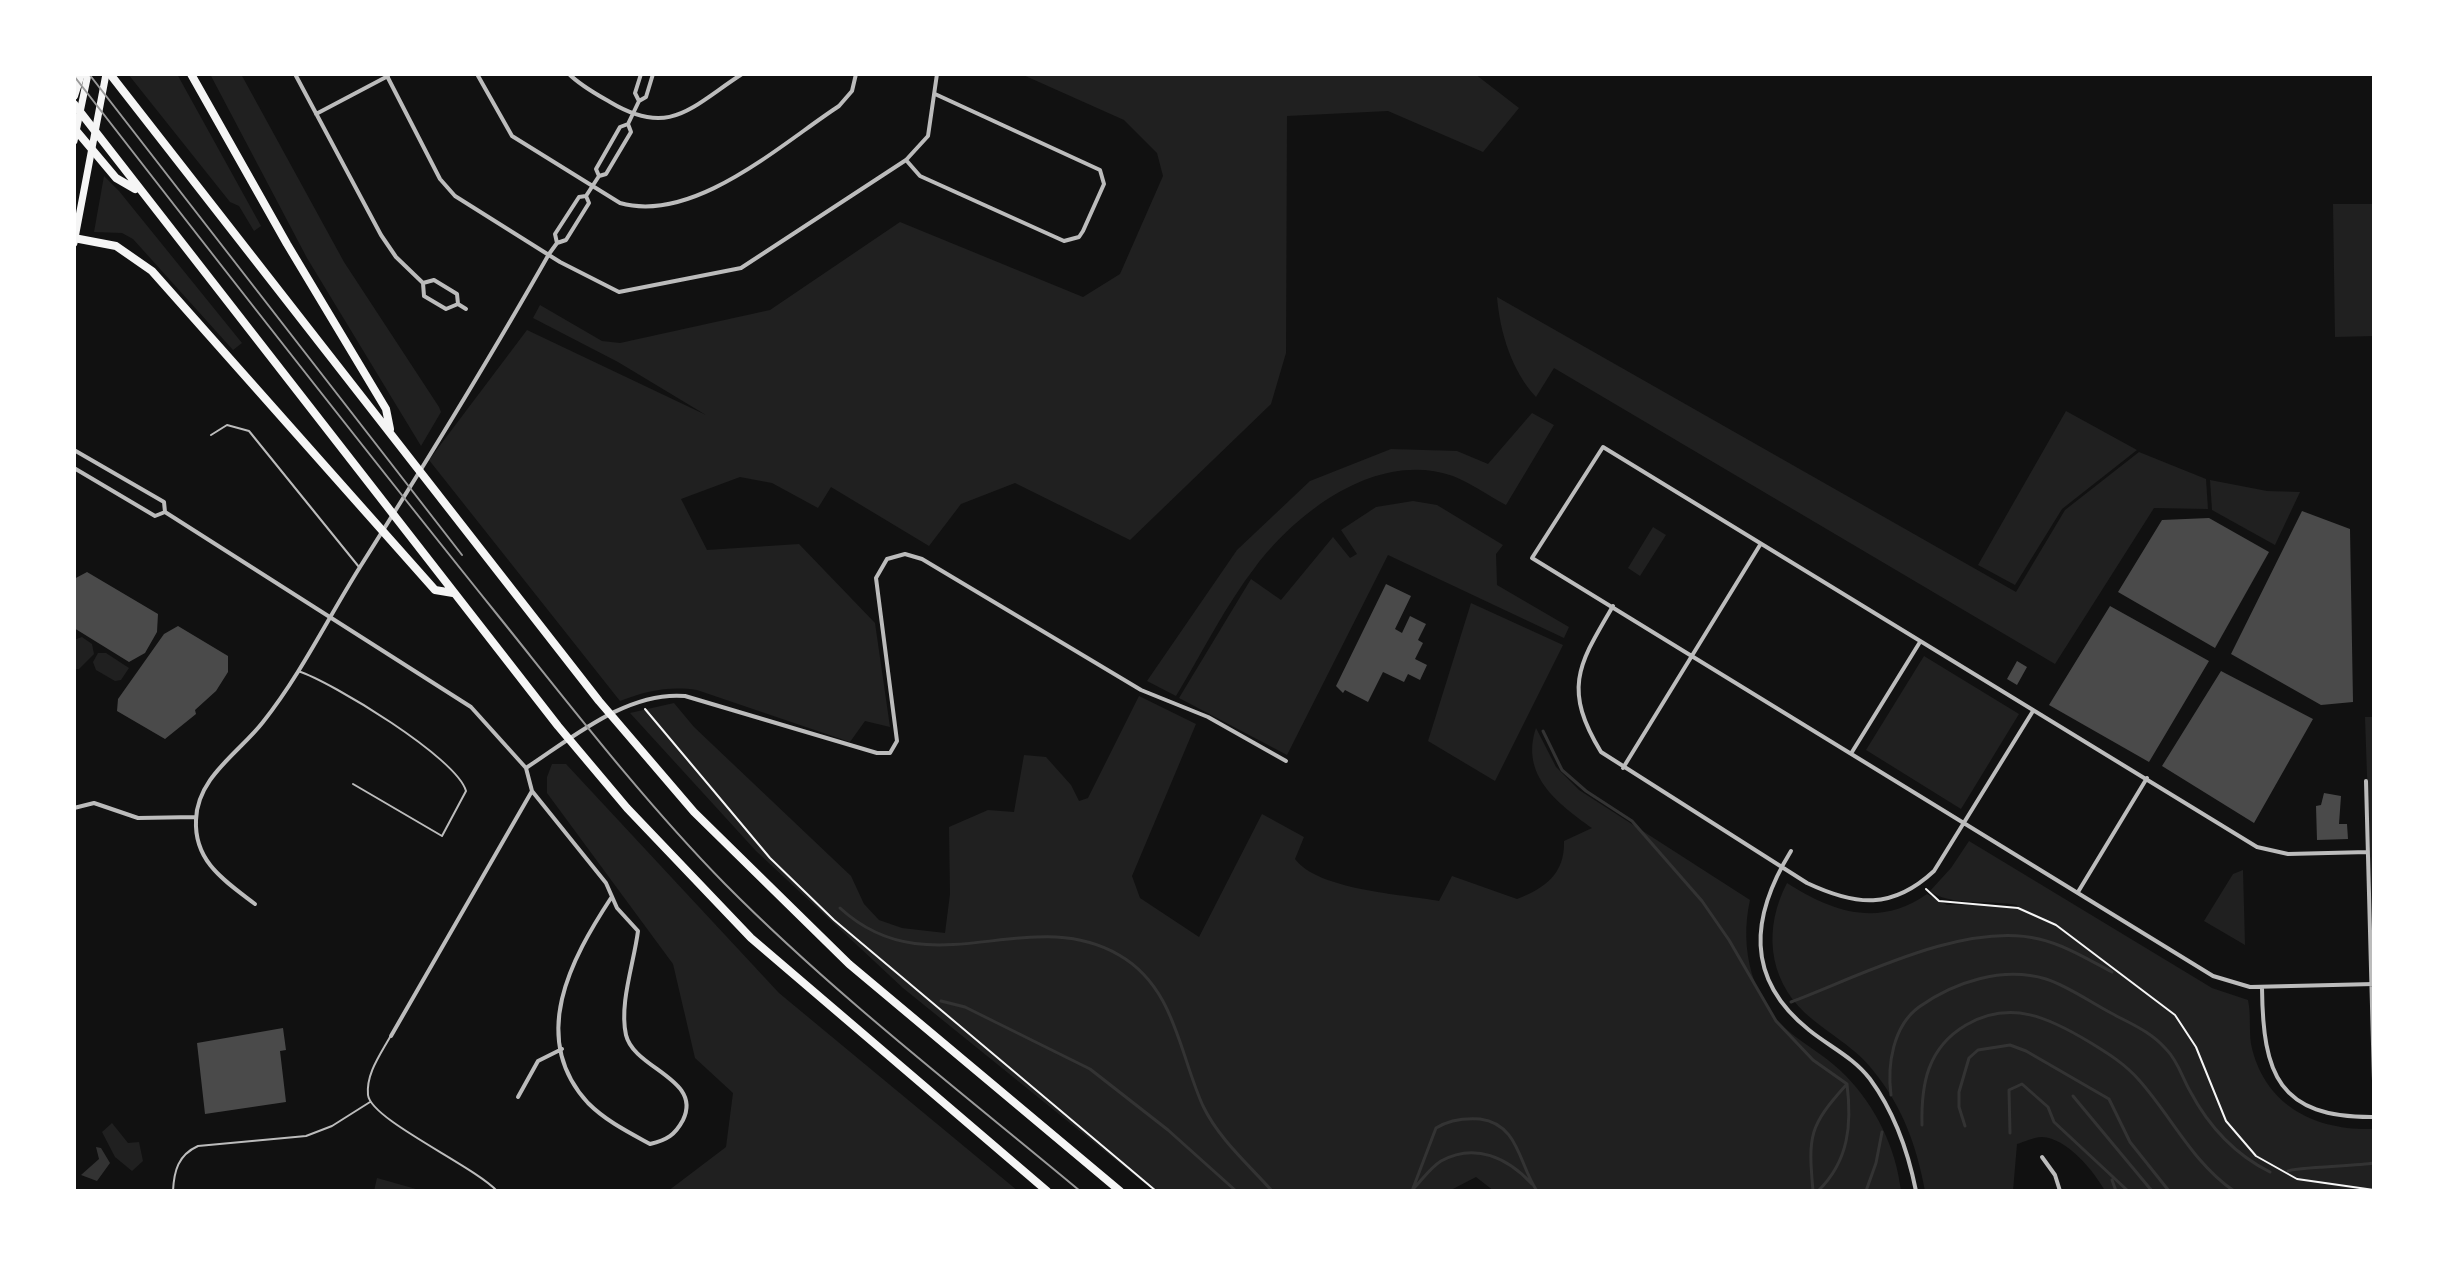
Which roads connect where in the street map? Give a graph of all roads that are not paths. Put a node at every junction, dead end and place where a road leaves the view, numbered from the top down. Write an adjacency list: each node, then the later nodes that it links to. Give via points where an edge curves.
1 (81, 74): 15 (highway)
2 (88, 74): 22 (main road)
3 (108, 74): 28 (main road); 34 (highway)
4 (191, 74): 34 (highway, via 386,409)
5 (295, 74): 18 (street)
6 (477, 74): 25 (street, via 512,136)
7 (569, 74): 19 (street)
8 (641, 74): 16 (street, via 635,93)
9 (653, 74): 16 (street, via 646,97)
10 (742, 74): 19 (street, via 669,118 653,121)
11 (856, 74): 25 (street, via 852,91 839,106 706,193 639,206 620,203)
12 (937, 74): 14 (street)
13 (387, 75): 18 (street); 30 (street, via 446,188)
14 (935, 94): 23 (street, via 928,136); 23 (street, via 1100,170 1104,184 1079,237 1064,241 920,176)
15 (74, 96)
16 (639, 101): 19 (street)
17 (74, 104): 26 (highway)
18 (316, 114): 31 (street, via 381,235)
19 (632, 114): 20 (street)
20 (628, 124): 24 (street, via 620,127 596,169); 24 (street, via 631,132 606,174)
21 (74, 128): 26 (highway, via 116,178)
22 (74, 141)
23 (906, 160): 30 (street, via 741,268 619,292)
24 (599, 176): 25 (street)
25 (593, 186): 27 (street)
26 (138, 190): 41 (highway)
27 (586, 196): 29 (street, via 579,197 555,234); 29 (street, via 589,203 566,240)
28 (75, 240): 41 (highway, via 116,246 140,261 227,352 435,590)
29 (557, 243): 30 (street)
30 (549, 254): 40 (street)
31 (423, 283): 32 (street, via 434,280 454,291); 32 (street, via 424,296 435,303 449,310)
32 (458, 304): 33 (street)
33 (466, 309)
34 (391, 434): 77 (highway, via 623,731 694,812 816,935)
35 (211, 435): 40 (lane, via 227,425 249,431)
36 (74, 450): 38 (street, via 164,502)
37 (74, 468): 38 (street, via 155,516)
38 (165, 512): 43 (street)
39 (1760, 545): 42 (street, via 1603,447 1532,558); 44 (street); 45 (street)
40 (359, 568): 43 (street)
41 (454, 593): 76 (highway, via 558,726 660,844 751,938)
42 (1613, 606): 45 (street); 51 (street, via 1582,659 1578,687 1591,735 1601,752)
43 (330, 619): 46 (street); 50 (street, via 471,707)
44 (1920, 642): 47 (street); 48 (street)
45 (1692, 655): 48 (street); 51 (street)
46 (297, 670): 54 (lane, via 426,745 466,791 442,836); 57 (street, via 263,722 208,784)
47 (2033, 711): 52 (street); 58 (street)
48 (1852, 752): 58 (street)
49 (1286, 761): 50 (street, via 1208,717 1141,690 927,562 905,554 887,559 876,578 897,741 890,753 667,695 639,702)
50 (526, 768): 55 (street)
51 (1623, 768): 61 (street)
52 (2147, 778): 60 (street, via 2269,851); 62 (street)
53 (2366, 781): 60 (street)
54 (353, 784)
55 (532, 791): 63 (street, via 606,883); 67 (street)
56 (74, 808): 57 (street, via 94,803 138,818)
57 (195, 817): 64 (street, via 209,869)
58 (1965, 824): 61 (street, via 1934,871 1888,898 1842,898); 62 (street)
59 (1791, 851): 61 (street)
60 (2368, 852): 65 (street)
61 (1782, 866): 78 (street, via 1763,909 1759,949 1767,976 1781,1003 1869,1078 1895,1118)
62 (2078, 892): 66 (street, via 2213,976)
63 (611, 898): 68 (street, via 563,983 558,1019); 68 (street, via 638,931 624,1023 627,1039 634,1052 685,1095 685,1115 677,1130 667,1140 650,1144 611,1122 576,1086)
64 (255, 904)
65 (2373, 984): 66 (street); 69 (street)
66 (2262, 988): 72 (street, via 2264,1044 2281,1083 2320,1113)
67 (391, 1036): 71 (lane, via 372,1070)
68 (562, 1049): 70 (street, via 538,1061)
69 (2374, 1081)
70 (518, 1097)
71 (370, 1102): 74 (lane, via 306,1136 198,1146 178,1163); 75 (lane, via 391,1122)
72 (2374, 1117)
73 (2042, 1157): 79 (street)
74 (173, 1191)
75 (497, 1191)
76 (1047, 1191)
77 (1120, 1191)
78 (1916, 1191)
79 (2060, 1191)

